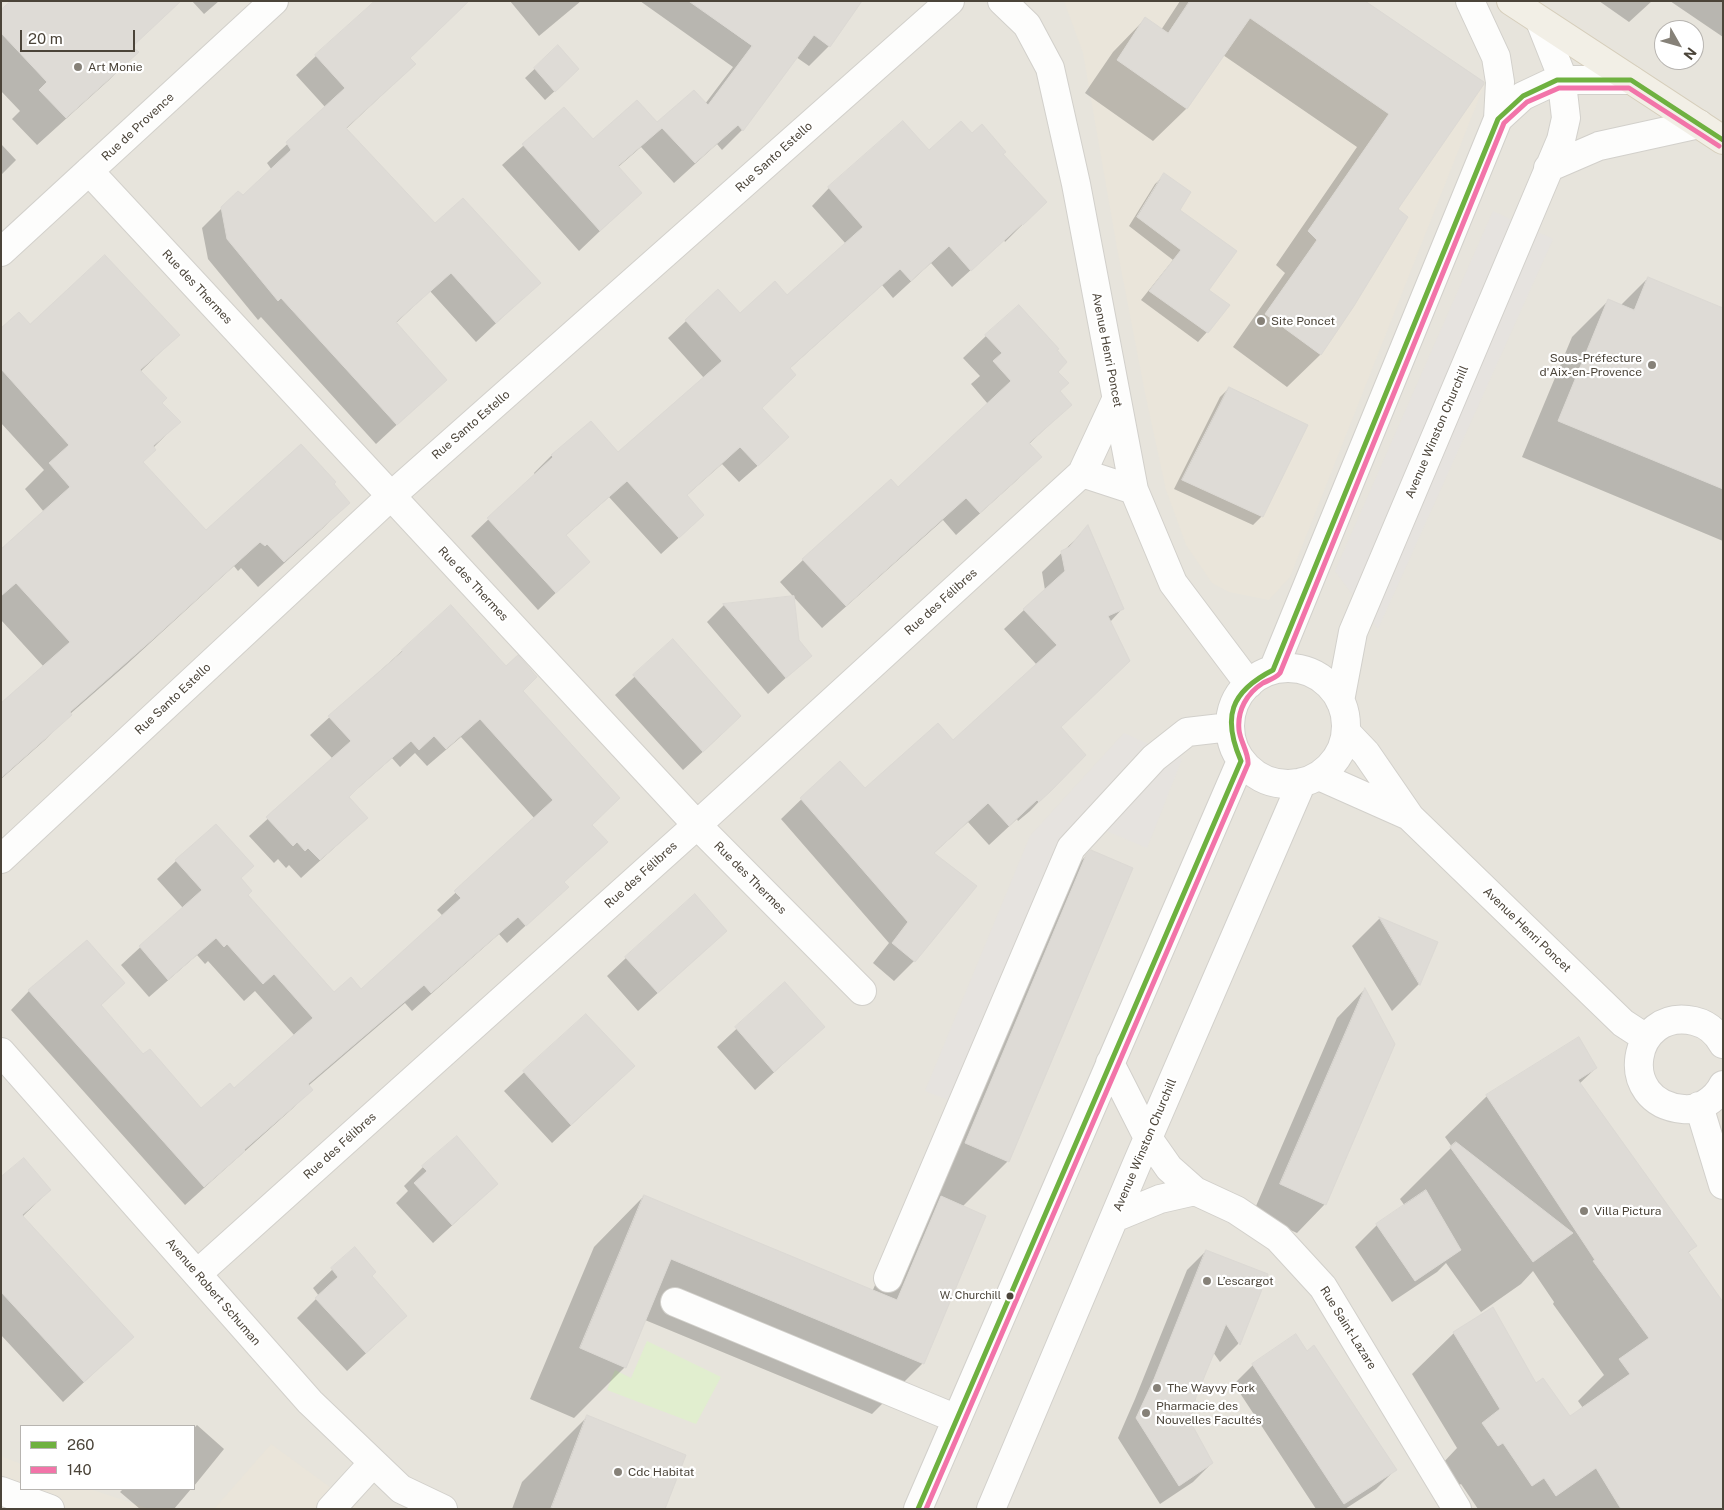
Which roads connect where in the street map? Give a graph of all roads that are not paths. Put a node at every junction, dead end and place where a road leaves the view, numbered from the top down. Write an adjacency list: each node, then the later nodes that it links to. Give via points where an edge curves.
1 (274, 1): 13 (street, Rue de Provence)
2 (950, 1): 18 (street, Rue Santo Estello)
3 (1002, 1): 15 (street, Avenue Henri Poncet, via 1027,24 1050,68 1076,184)
4 (1470, 1): 9 (street, via 1496,57 1500,82)
5 (1511, 1): 6 (main road)
6 (1540, 21): 7 (street, Avenue Winston Churchill); 8 (main road)
7 (1562, 80): 8 (street); 9 (street, via 1523,96); 12 (street, Avenue Winston Churchill, via 1566,118 1562,140)
8 (1631, 80): 10 (main road)
9 (1498, 118): 19 (street)
10 (1699, 124): 11 (main road); 12 (street, via 1599,146)
11 (1723, 140)
12 (1548, 168): 21 (street, Avenue Winston Churchill, via 1353,632)
13 (89, 172): 14 (street, Rue de Provence); 18 (street, Rue des Thermes)
14 (1, 252)
15 (1116, 400): 16 (street, Rue des Félibres); 17 (street, Avenue Henri Poncet)
16 (1082, 473): 17 (street); 27 (street, Rue des Félibres)
17 (1134, 490): 20 (street, Avenue Henri Poncet, via 1173,583)
18 (391, 496): 27 (street, Rue des Thermes); 28 (street, Rue Santo Estello)
19 (1273, 670): 20 (street); 21 (street, via 1294,669 1314,674 1331,687)
20 (1249, 684): 22 (street, via 1238,696)
21 (1340, 701): 23 (street)
22 (1230, 727): 24 (street, via 1233,745); 40 (street, via 1187,732 1154,758 1071,848)
23 (1346, 732): 25 (street, via 1338,757); 26 (street, Avenue Henri Poncet, via 1366,753)
24 (1241, 761): 25 (street, via 1254,774 1277,784); 33 (street)
25 (1311, 779): 26 (street, Avenue Henri Poncet); 35 (street, Avenue Winston Churchill)
26 (1410, 817): 31 (street, Avenue Henri Poncet, via 1623,1023)
27 (697, 825): 29 (street, Rue des Thermes); 39 (street, Rue des Félibres)
28 (1, 859)
29 (862, 990)
30 (1718, 1029): 31 (street, via 1683,1019 1656,1028)
31 (1646, 1038): 34 (street, via 1640,1051 1640,1080 1658,1102 1686,1110)
32 (1, 1052): 39 (street, Avenue Robert Schuman)
33 (1110, 1063): 35 (street, Rue Saint-Lazare); 42 (street)
34 (1716, 1094): 36 (street)
35 (1148, 1138): 37 (street, Rue Saint-Lazare, via 1169,1168); 38 (street, Avenue Winston Churchill)
36 (1723, 1185)
37 (1195, 1191): 38 (street, via 1160,1199); 50 (street, Rue Saint-Lazare, via 1236,1210 1278,1238 1323,1287)
38 (1114, 1218): 49 (street, Avenue Winston Churchill)
39 (197, 1274): 43 (street, Avenue Robert Schuman, via 310,1402)
40 (888, 1278)
41 (675, 1302): 42 (street)
42 (957, 1419): 48 (street)
43 (373, 1463): 46 (street); 47 (street, Avenue Robert Schuman, via 401,1489)
44 (1, 1491): 45 (street)
45 (50, 1509)
46 (331, 1509)
47 (443, 1509)
48 (918, 1509)
49 (991, 1509)
50 (1457, 1509)

